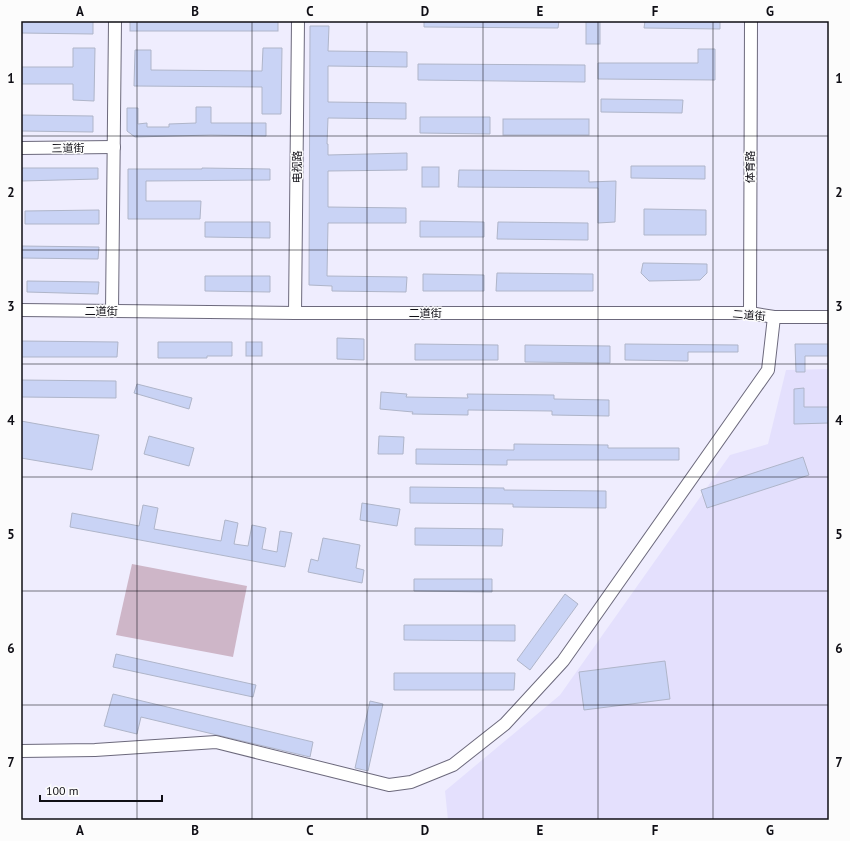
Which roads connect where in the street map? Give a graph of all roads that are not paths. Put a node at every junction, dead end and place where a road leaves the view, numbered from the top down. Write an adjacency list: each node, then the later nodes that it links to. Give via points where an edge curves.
1 (115, 21): 4 (street)
2 (298, 21): 8 (street, 电视路)
3 (751, 21): 9 (street, 体育路)
4 (114, 147): 5 (street, 三道街); 7 (street)
5 (21, 148)
6 (21, 310): 7 (street, 二道街)
7 (112, 311): 8 (street, 二道街)
8 (295, 313): 9 (street, 二道街)
9 (750, 313): 11 (street, 二道街)
10 (829, 317): 11 (street, 二道街)
11 (774, 318): 12 (street, via 768,370 563,661 505,724 453,765 411,782 389,784 216,742 95,750)
12 (21, 751)

